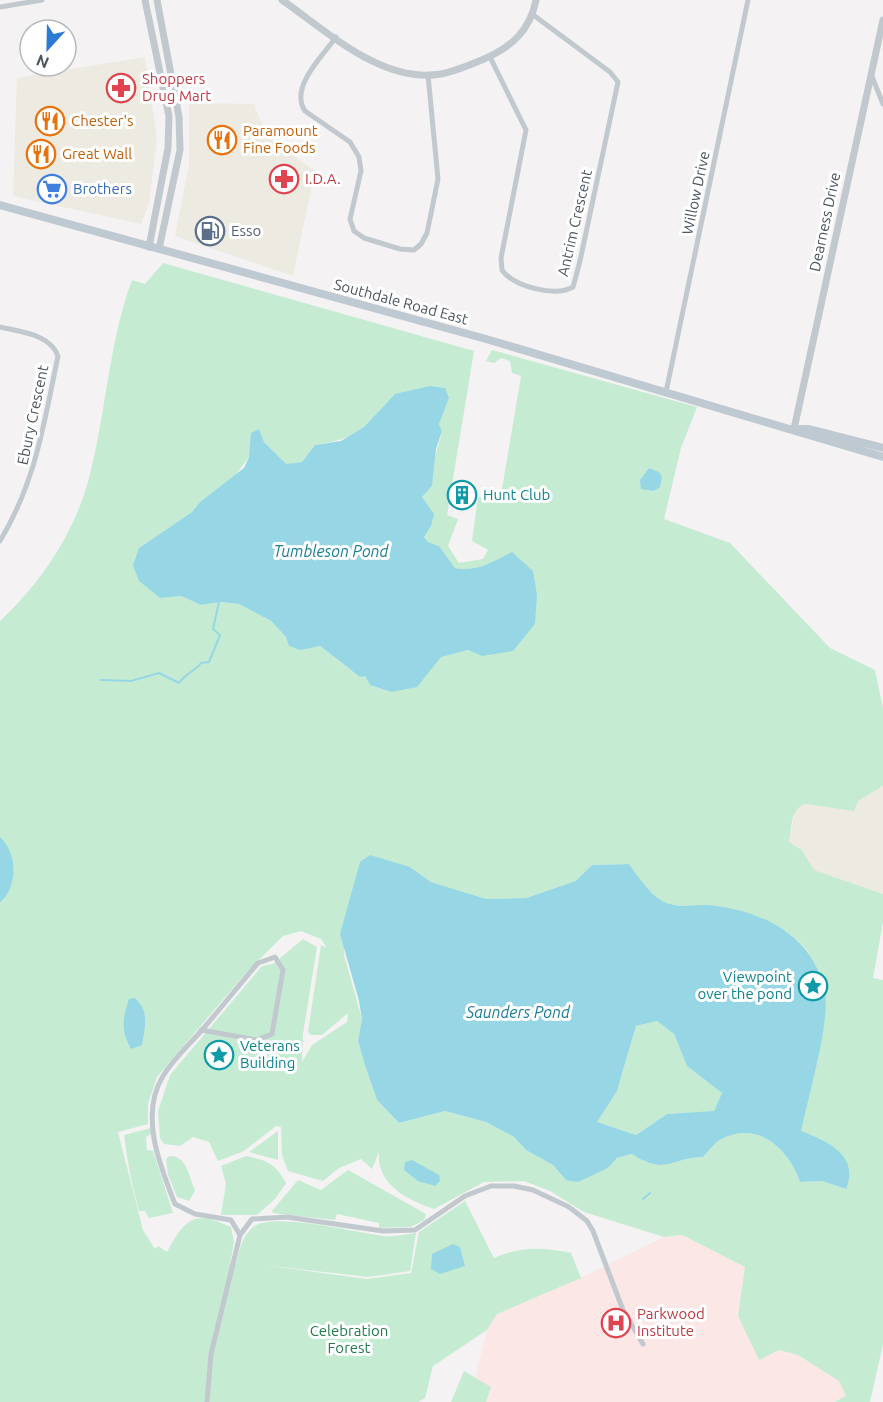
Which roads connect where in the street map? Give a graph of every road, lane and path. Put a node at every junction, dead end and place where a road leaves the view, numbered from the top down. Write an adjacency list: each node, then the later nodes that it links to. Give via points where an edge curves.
1 (42, 0): 7 (street)
2 (145, 0): 16 (street, via 169,116 168,148)
3 (157, 0): 17 (street, via 179,117 180,150)
4 (282, 0): 10 (street)
5 (536, 0): 8 (street)
6 (748, 0): 19 (street, Willow Drive)
7 (0, 7)
8 (532, 14): 11 (street, via 526,29 510,46); 11 (street, Antrim Crescent, via 618,82 580,261 573,286 565,291 513,280 502,270 501,258 526,130)
9 (883, 20): 12 (street, Dearness Drive)
10 (336, 37): 13 (street, via 372,61); 13 (street, via 301,88 300,104 350,142 359,157 361,171 350,219 354,231 399,249 414,250 421,244 427,233 438,179)
11 (490, 57): 13 (street)
12 (871, 74): 14 (street); 20 (street, Dearness Drive)
13 (428, 75)
14 (883, 104)
15 (0, 205): 16 (main road, Southdale Road East)
16 (149, 247): 17 (main road, Southdale Road East)
17 (159, 249): 19 (main road, Southdale Road East)
18 (0, 327): 23 (street, Ebury Crescent, via 46,339 58,356 31,477)
19 (666, 392): 20 (main road, Southdale Road East)
20 (794, 429): 21 (main road, Southdale Road East, via 809,429); 22 (main road, Southdale Road East)
21 (883, 448)
22 (883, 457)
23 (0, 540)
24 (201, 1030): 24 (street, via 258,963 275,957 283,970 272,1034 257,1040); 25 (street, via 162,1077 154,1112 158,1160 175,1204 195,1214 231,1220)
25 (240, 1235): 26 (street, via 252,1219 272,1217 383,1231 415,1230 465,1196 491,1186 524,1187 557,1201 586,1221 599,1239 623,1310); 27 (street, via 211,1354)
26 (643, 1344)
27 (207, 1402)

